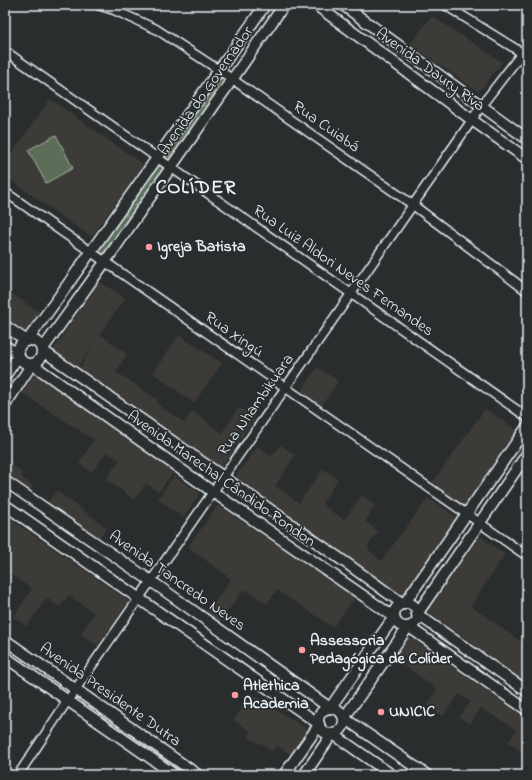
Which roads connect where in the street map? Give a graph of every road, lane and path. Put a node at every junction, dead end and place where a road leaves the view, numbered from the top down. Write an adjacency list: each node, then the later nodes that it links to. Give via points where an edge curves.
1 (98, 5): 9 (street, Rua Cuiabá, via 156,28)
2 (265, 5): 9 (street, Avenida do Governador)
3 (284, 5): 10 (street, Avenida do Governador)
4 (316, 5): 12 (street, Avenida Daury Riva)
5 (343, 5): 11 (street, Avenida Daury Riva)
6 (445, 5): 8 (street)
7 (5, 51): 14 (street, Rua Luiz Aldori Neves Fernandes)
8 (524, 54): 11 (street, Rua Nhambikuara)
9 (219, 70): 10 (street, Rua Cuiabá); 14 (street, Avenida do Governador)
10 (232, 79): 16 (street, Avenida do Governador); 18 (street, Rua Cuiabá)
11 (481, 106): 12 (street, Rua Nhambikuara); 13 (street, Avenida Daury Riva)
12 (472, 120): 15 (street, Avenida Daury Riva); 18 (street, Rua Nhambikuara)
13 (527, 139)
14 (157, 158): 16 (street, Rua Luiz Aldori Neves Fernandes); 19 (street, Avenida do Governador)
15 (527, 159)
16 (171, 168): 20 (street, Avenida do Governador); 22 (street, Rua Luiz Aldori Neves Fernandes)
17 (5, 192): 19 (street, Rua Xingú)
18 (413, 204): 21 (street, Rua Cuiabá); 22 (street, Rua Nhambikuara)
19 (91, 252): 20 (street, Rua Xingú); 24 (street, Avenida do Governador)
20 (105, 262): 26 (street, Avenida do Governador); 30 (street, Rua Xingú)
21 (527, 291)
22 (351, 293): 30 (street, Rua Nhambikuara); 32 (street, Rua Luiz Aldori Neves Fernandes)
23 (5, 326): 24 (street)
24 (27, 341): 26 (street, via 35,341); 27 (street, via 19,348)
25 (5, 346): 27 (street)
26 (42, 350): 28 (street, via 39,361); 35 (street, Avenida Marechal Cândido Rondon)
27 (19, 355): 28 (street, via 22,362); 29 (street)
28 (32, 364): 31 (street); 37 (street, Avenida Marechal Cândido Rondon)
29 (5, 376)
30 (285, 388): 35 (street, Rua Nhambikuara); 39 (street, Rua Xingú)
31 (5, 405)
32 (527, 417)
33 (527, 427): 39 (street)
34 (527, 454): 40 (street)
35 (223, 477): 37 (street, Rua Nhambikuara); 44 (street, Avenida Marechal Cândido Rondon)
36 (5, 481): 42 (street, Avenida Tancredo Neves)
37 (213, 492): 42 (street, Rua Nhambikuara); 46 (street, Avenida Marechal Cândido Rondon)
38 (5, 505): 43 (street)
39 (466, 514): 40 (street, Rua Xingú); 44 (street)
40 (479, 523): 41 (street, Rua Xingú); 45 (street)
41 (527, 556)
42 (151, 581): 43 (street, Rua Nhambikuara); 53 (street, Avenida Tancredo Neves)
43 (139, 598): 50 (street, Rua Nhambikuara); 56 (street)
44 (403, 604): 45 (street, via 414,607); 46 (street, via 397,607)
45 (417, 614): 47 (street, via 414,624); 51 (street)
46 (394, 617): 47 (street, via 398,624); 53 (street)
47 (408, 627): 54 (street); 55 (street)
48 (5, 640): 50 (street, Avenida Presidente Dutra)
49 (5, 657): 52 (street, Avenida Presidente Dutra)
50 (75, 690): 52 (street, Rua Nhambikuara); 60 (street, Avenida Presidente Dutra)
51 (527, 691)
52 (68, 700): 58 (street, Rua Nhambikuara); 59 (street, Avenida Presidente Dutra)
53 (330, 708): 55 (street, via 338,709); 56 (street, via 323,711 319,717)
54 (527, 710)
55 (344, 718): 57 (street, via 343,726); 64 (street)
56 (319, 724): 57 (street, via 324,732); 61 (street)
57 (333, 734): 62 (street); 63 (street)
58 (18, 775)
59 (175, 775)
60 (198, 775)
61 (284, 775)
62 (304, 775)
63 (392, 775)
64 (427, 775)

